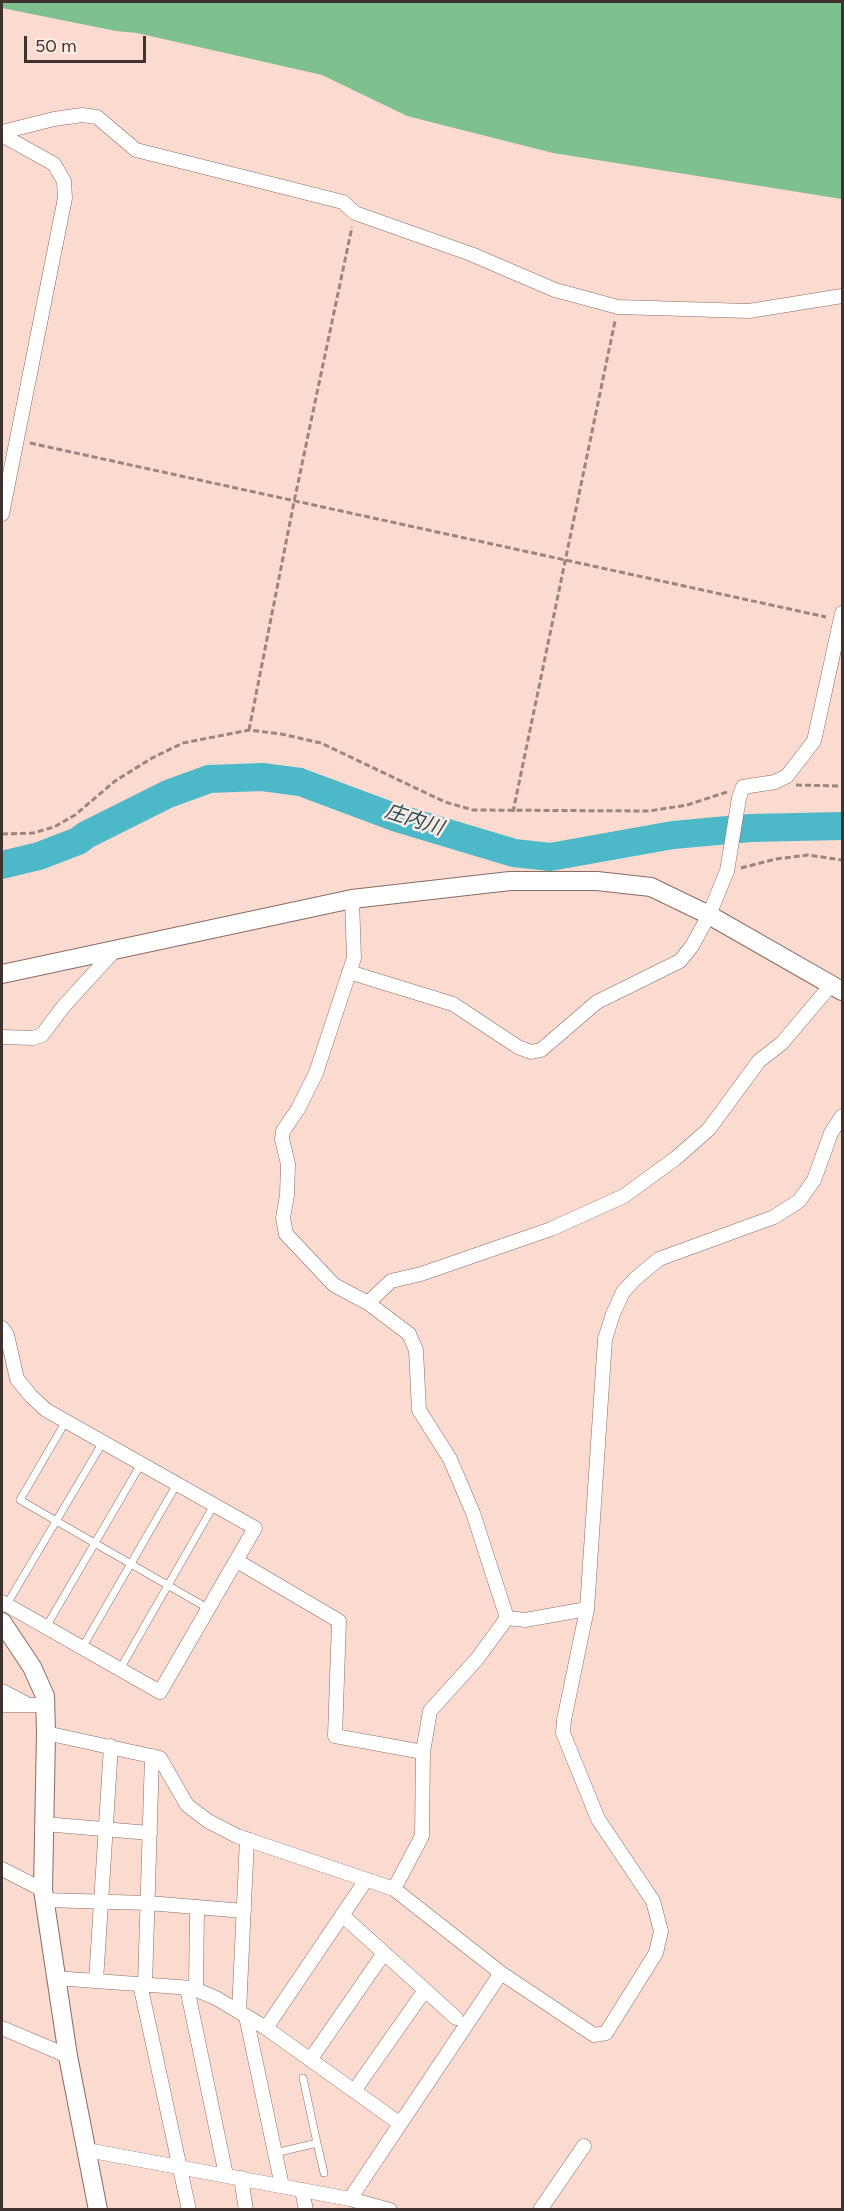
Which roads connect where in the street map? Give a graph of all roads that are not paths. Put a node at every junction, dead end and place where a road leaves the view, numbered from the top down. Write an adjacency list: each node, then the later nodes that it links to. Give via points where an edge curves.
1 (2, 133): 2 (street, via 54,119 97,117 136,150 344,202 355,213 471,254 555,290 618,307 748,311); 3 (street, via 54,164 64,181 65,198)
2 (843, 296)
3 (2, 514)
4 (842, 617): 6 (street, via 814,741 787,776 741,792 727,871)
5 (351, 899): 6 (street, via 510,881 597,881 651,886); 7 (street); 8 (street, via 354,958)
6 (709, 915): 8 (street, via 680,961 597,1002 541,1050 531,1052 453,1004); 10 (street)
7 (115, 950): 9 (street); 11 (street, via 42,1035)
8 (349, 972): 15 (street, via 316,1073 283,1131 288,1195 282,1218 286,1233 334,1285)
9 (2, 974)
10 (837, 988): 15 (street, via 759,1061 709,1129 624,1196 551,1229 391,1281)
11 (2, 1037)
12 (843, 1116): 13 (street)
13 (831, 1133): 14 (street); 29 (street, via 814,1180 799,1201 774,1217 659,1259 623,1292 605,1339)
14 (843, 1142)
15 (368, 1303): 30 (street, via 409,1334 416,1350 419,1410 455,1470)
16 (2, 1328): 17 (street, via 17,1379 46,1410)
17 (66, 1421): 18 (street); 22 (lane, via 20,1500)
18 (103, 1442): 19 (street); 22 (lane)
19 (141, 1464): 20 (street); 23 (lane)
20 (177, 1484): 21 (street); 25 (lane)
21 (214, 1505): 24 (street, via 255,1528); 26 (lane)
22 (56, 1521): 23 (lane); 27 (lane)
23 (94, 1543): 25 (lane); 32 (lane)
24 (237, 1561): 28 (street); 40 (street, via 339,1622 335,1736)
25 (131, 1564): 26 (lane); 33 (lane)
26 (168, 1586): 28 (lane); 34 (lane)
27 (4, 1603): 32 (street)
28 (209, 1609): 34 (street, via 160,1692)
29 (587, 1609): 30 (street, via 525,1620); 56 (street, via 563,1733 598,1819 653,1901 661,1931 656,1953 606,2033 594,2035)
30 (507, 1618): 40 (street, via 477,1659 430,1710)
31 (2, 1622): 37 (street, via 32,1667 45,1696)
32 (46, 1626): 33 (street)
33 (82, 1647): 34 (street)
34 (120, 1669)
35 (2, 1691): 37 (street)
36 (2, 1705): 37 (street)
37 (37, 1705): 38 (street)
38 (46, 1733): 39 (street); 42 (street)
39 (111, 1746): 41 (street); 43 (street)
40 (423, 1752): 48 (street, via 422,1836)
41 (152, 1756): 44 (street); 45 (street, via 160,1758 187,1805 208,1821)
42 (44, 1824): 43 (street); 49 (street)
43 (105, 1829): 44 (street); 50 (street)
44 (150, 1833): 51 (street)
45 (247, 1839): 47 (street); 53 (street)
46 (2, 1869): 49 (street)
47 (366, 1880): 48 (street); 54 (street)
48 (394, 1889): 56 (street)
49 (44, 1895): 50 (street); 57 (street)
50 (101, 1903): 51 (street); 58 (street)
51 (148, 1903): 52 (street); 59 (street)
52 (197, 1907): 53 (street); 60 (street)
53 (244, 1911): 62 (street)
54 (342, 1915): 55 (street); 65 (street)
55 (384, 1953): 61 (street); 67 (street)
56 (501, 1973): 70 (street)
57 (55, 1978): 58 (street); 66 (street)
58 (96, 1981): 59 (street)
59 (143, 1984): 60 (street); 75 (street)
60 (191, 1988): 62 (street); 77 (street)
61 (425, 1990): 63 (street); 69 (street)
62 (242, 2014): 65 (street); 74 (street)
63 (456, 2018)
64 (2, 2028): 66 (street)
65 (266, 2028): 67 (street)
66 (68, 2056): 73 (street)
67 (310, 2060): 69 (street)
68 (303, 2078): 71 (lane)
69 (354, 2091): 70 (street)
70 (399, 2123): 81 (street)
71 (317, 2143): 74 (lane); 76 (lane)
72 (584, 2146): 88 (street)
73 (87, 2150): 75 (street); 83 (street)
74 (275, 2153): 79 (street)
75 (180, 2167): 77 (street); 84 (street)
76 (324, 2173)
77 (226, 2175): 78 (street)
78 (241, 2178): 79 (street); 85 (street)
79 (282, 2186): 80 (street)
80 (302, 2190): 81 (street); 86 (street)
81 (350, 2199): 82 (street)
82 (367, 2206): 87 (street)
83 (98, 2210)
84 (189, 2210)
85 (246, 2210)
86 (306, 2210)
87 (390, 2210)
88 (540, 2210)

